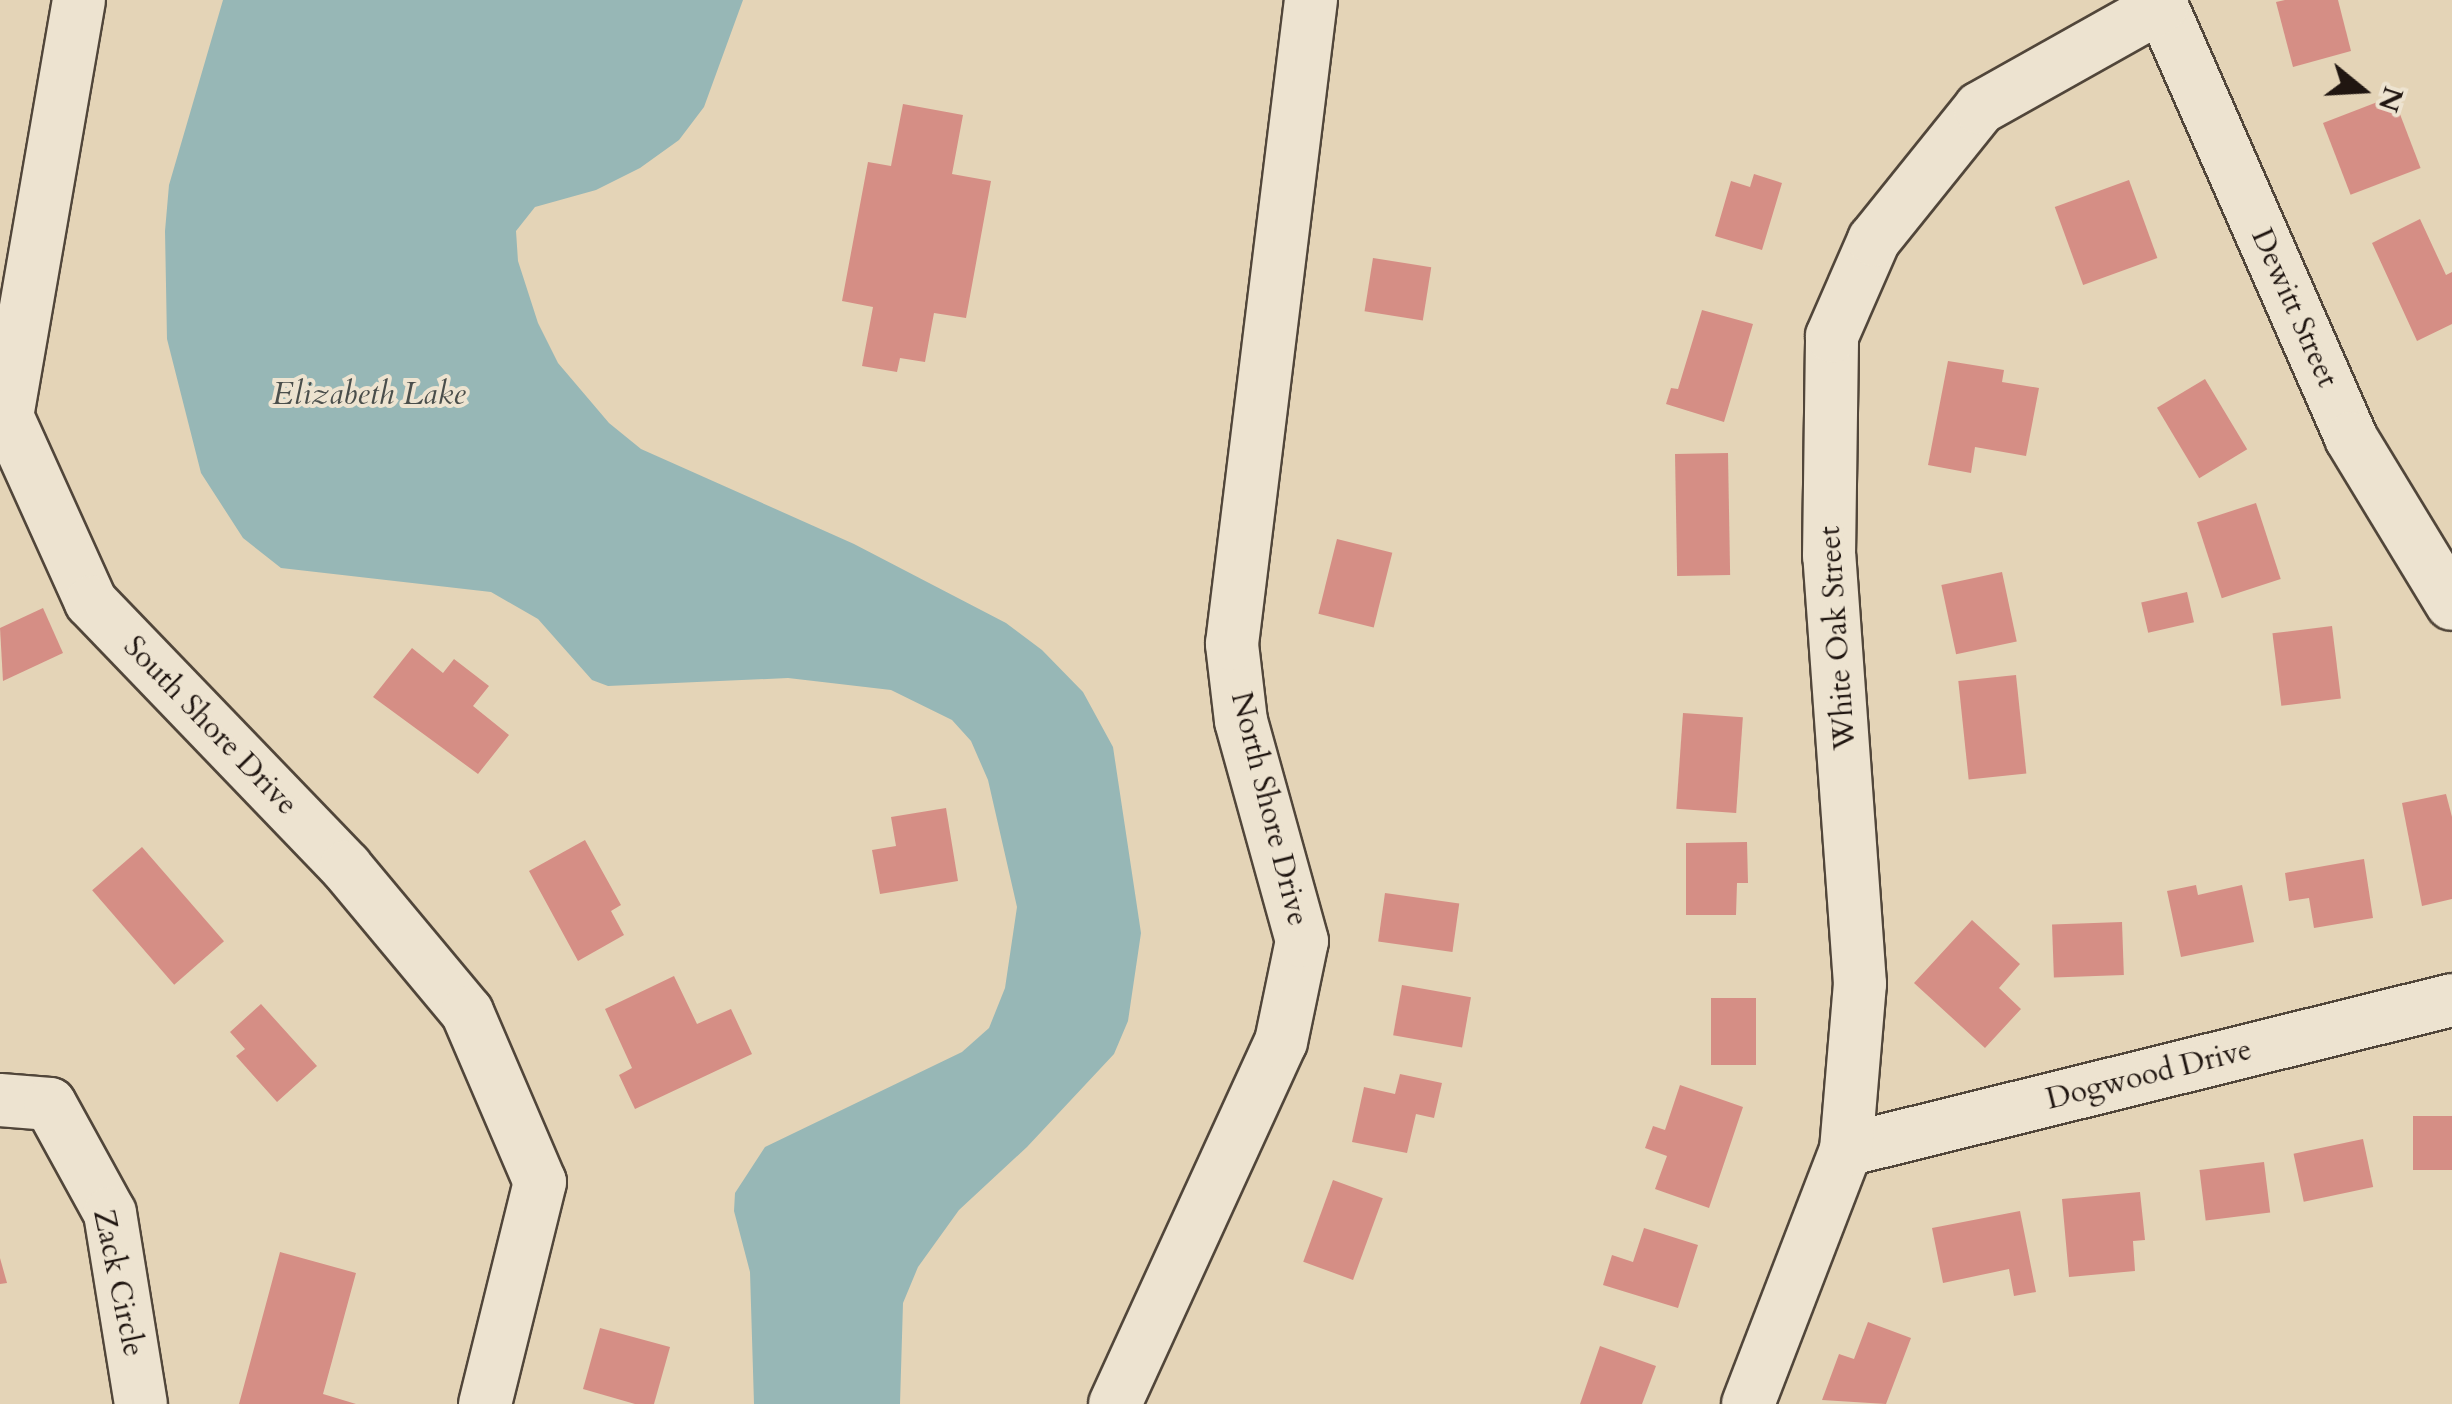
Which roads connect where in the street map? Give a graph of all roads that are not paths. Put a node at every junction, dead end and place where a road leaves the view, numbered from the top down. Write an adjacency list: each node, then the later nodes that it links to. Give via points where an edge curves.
1 (79, 0): 4 (street, South Shore Drive)
2 (1310, 0): 11 (street, North Shore Drive, via 1232,644 1240,721 1302,940 1281,1042)
3 (2161, 3): 5 (street, Dewitt Street, via 2352,438); 8 (street, White Oak Street, via 1980,108 1874,240 1832,336 1829,556 1860,984)
4 (3, 417): 10 (street, South Shore Drive, via 91,602 346,867 467,1012 540,1182)
5 (2452, 604)
6 (2452, 1000): 8 (street, Dogwood Drive)
7 (0, 1100): 9 (street, Zack Circle, via 50,1104 110,1213)
8 (1846, 1150): 12 (street, White Oak Street)
9 (141, 1404)
10 (485, 1404)
11 (1115, 1404)
12 (1748, 1404)

